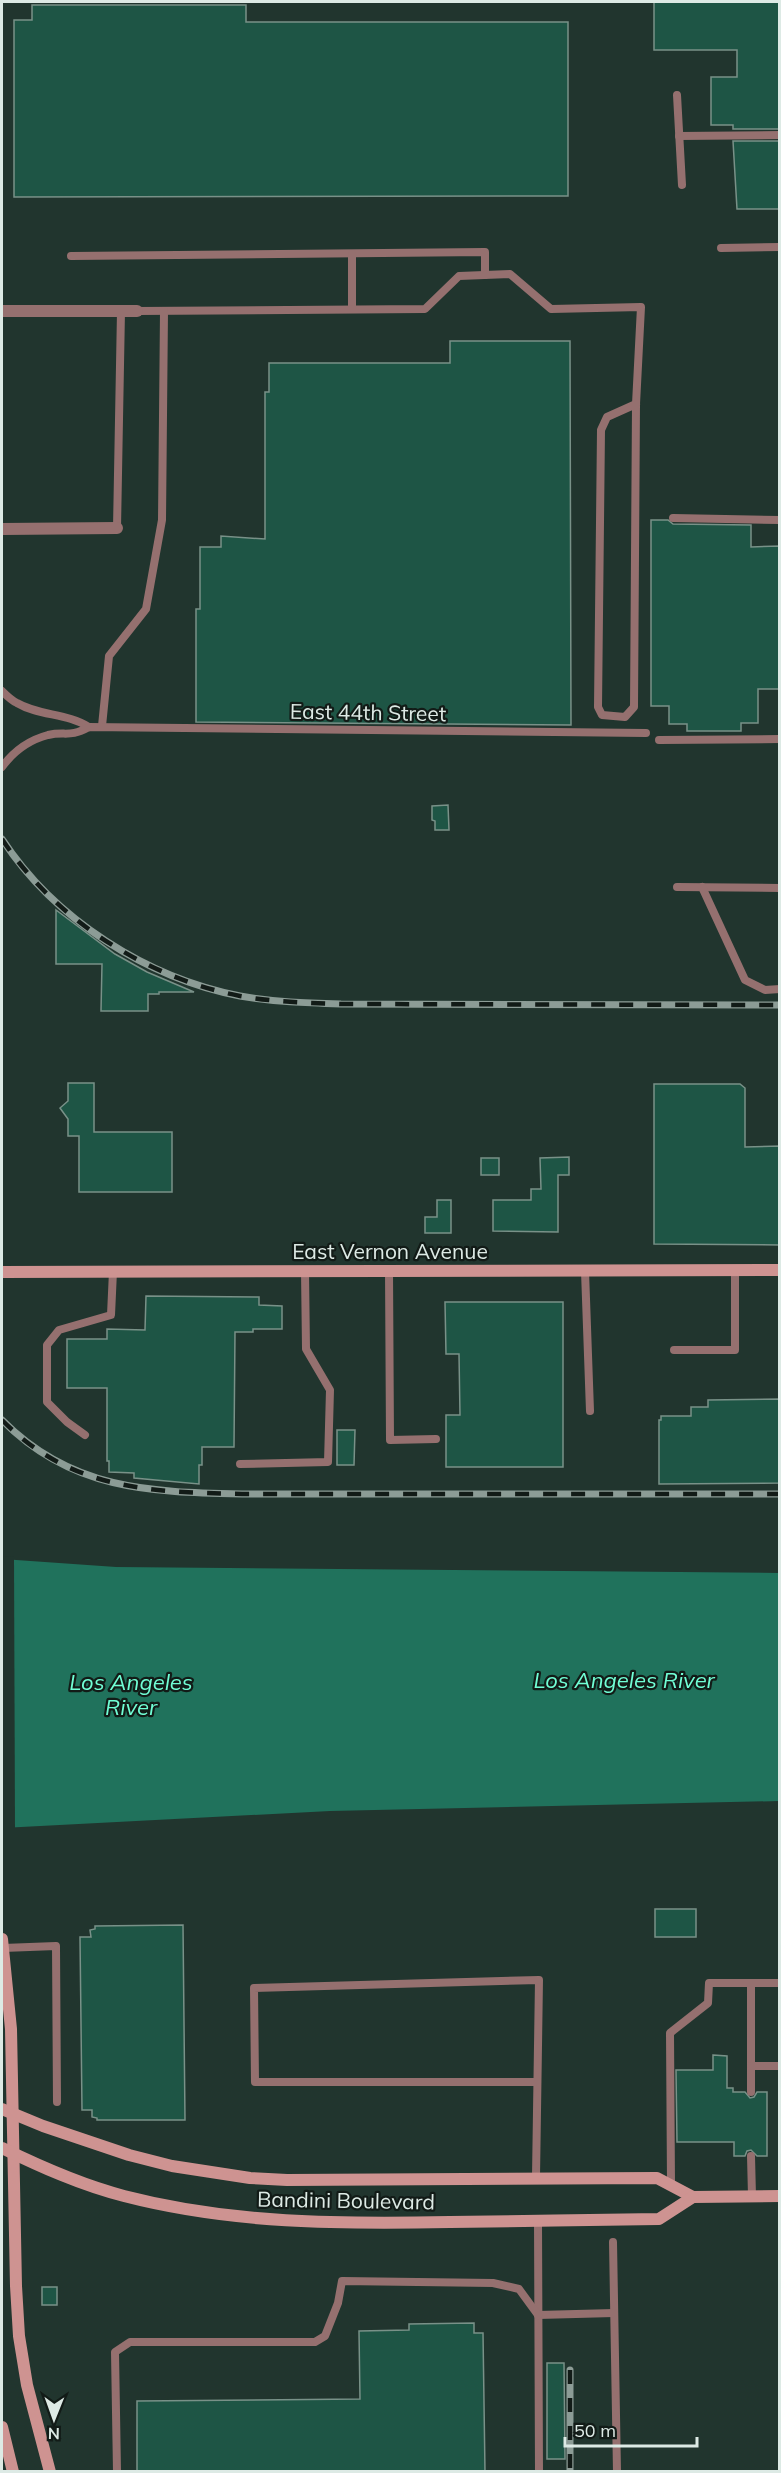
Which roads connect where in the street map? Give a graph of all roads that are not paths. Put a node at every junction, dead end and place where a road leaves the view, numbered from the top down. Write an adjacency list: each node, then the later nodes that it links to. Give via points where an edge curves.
1 (678, 95): 3 (lane)
2 (780, 135): 3 (lane)
3 (679, 136): 4 (lane)
4 (682, 185)
5 (780, 247): 6 (lane)
6 (722, 248)
7 (352, 254): 8 (lane); 9 (lane, via 485,252); 10 (lane)
8 (71, 256)
9 (485, 275): 10 (lane, via 459,276 425,309); 15 (lane, via 510,274 551,309 640,307)
10 (352, 309): 11 (lane)
11 (164, 310): 14 (lane); 22 (lane, via 162,520 147,609 109,656)
12 (2, 311): 13 (street)
13 (121, 311): 14 (street); 18 (lane)
14 (136, 311)
15 (636, 404): 21 (lane, via 634,707); 21 (lane, via 607,417 601,430 598,707 602,715)
16 (672, 518): 17 (lane)
17 (780, 520)
18 (117, 528): 19 (street)
19 (2, 529)
20 (2, 691): 23 (lane, East 44th Street, via 17,703 77,719)
21 (625, 717): 24 (lane)
22 (102, 726): 23 (lane, East 44th Street); 24 (lane, East 44th Street)
23 (89, 727): 28 (lane, East 44th Street, via 71,735 48,735 14,751)
24 (625, 733): 25 (lane, East 44th Street)
25 (646, 734)
26 (780, 739): 27 (lane)
27 (659, 740)
28 (2, 767)
29 (677, 887): 30 (lane)
30 (702, 887): 31 (lane); 32 (lane, via 745,980 765,990)
31 (780, 888)
32 (780, 989)
33 (585, 1270): 34 (main road, East Vernon Avenue); 38 (main road, East Vernon Avenue); 41 (lane)
34 (735, 1270): 35 (main road, East Vernon Avenue); 40 (lane, via 735,1350)
35 (780, 1270)
36 (113, 1271): 37 (main road, East Vernon Avenue); 39 (main road, East Vernon Avenue); 42 (lane, via 111,1315 59,1330 47,1345 47,1402)
37 (305, 1271): 38 (main road, East Vernon Avenue); 44 (lane, via 306,1349 330,1390 328,1462)
38 (389, 1271): 43 (lane, via 390,1440)
39 (2, 1272)
40 (674, 1350)
41 (590, 1411)
42 (85, 1435)
43 (436, 1439)
44 (240, 1464)
45 (2, 1943): 52 (lane, via 56,1946); 53 (main road, via 11,2029)
46 (751, 1983): 47 (lane); 48 (lane); 57 (lane, via 709,1983 708,2002 670,2033)
47 (780, 1983)
48 (751, 2066): 49 (lane); 51 (lane)
49 (780, 2066)
50 (537, 2082): 50 (lane, via 539,1980 254,1988 255,2082); 56 (lane)
51 (751, 2092)
52 (57, 2102)
53 (7, 2111): 54 (main road); 56 (main road, Bandini Boulevard, via 129,2155 215,2174 286,2180)
54 (7, 2150): 61 (main road, Bandini Boulevard, via 50,2171 123,2196 200,2211 278,2221); 67 (main road, via 19,2336 27,2385)
55 (751, 2156): 58 (lane)
56 (536, 2177): 57 (main road, Bandini Boulevard, via 657,2178)
57 (671, 2184): 60 (main road, Bandini Boulevard)
58 (752, 2196): 59 (main road); 60 (main road)
59 (780, 2196)
60 (693, 2197): 61 (main road, Bandini Boulevard, via 659,2219)
61 (538, 2221): 64 (lane)
62 (613, 2242): 63 (lane)
63 (614, 2313): 64 (lane); 70 (lane)
64 (538, 2315): 68 (lane, via 519,2289 493,2283 342,2281 325,2336 315,2342 130,2342 115,2352); 69 (lane)
65 (2, 2427): 66 (main road)
66 (13, 2472)
67 (50, 2472)
68 (117, 2472)
69 (539, 2472)
70 (617, 2472)

